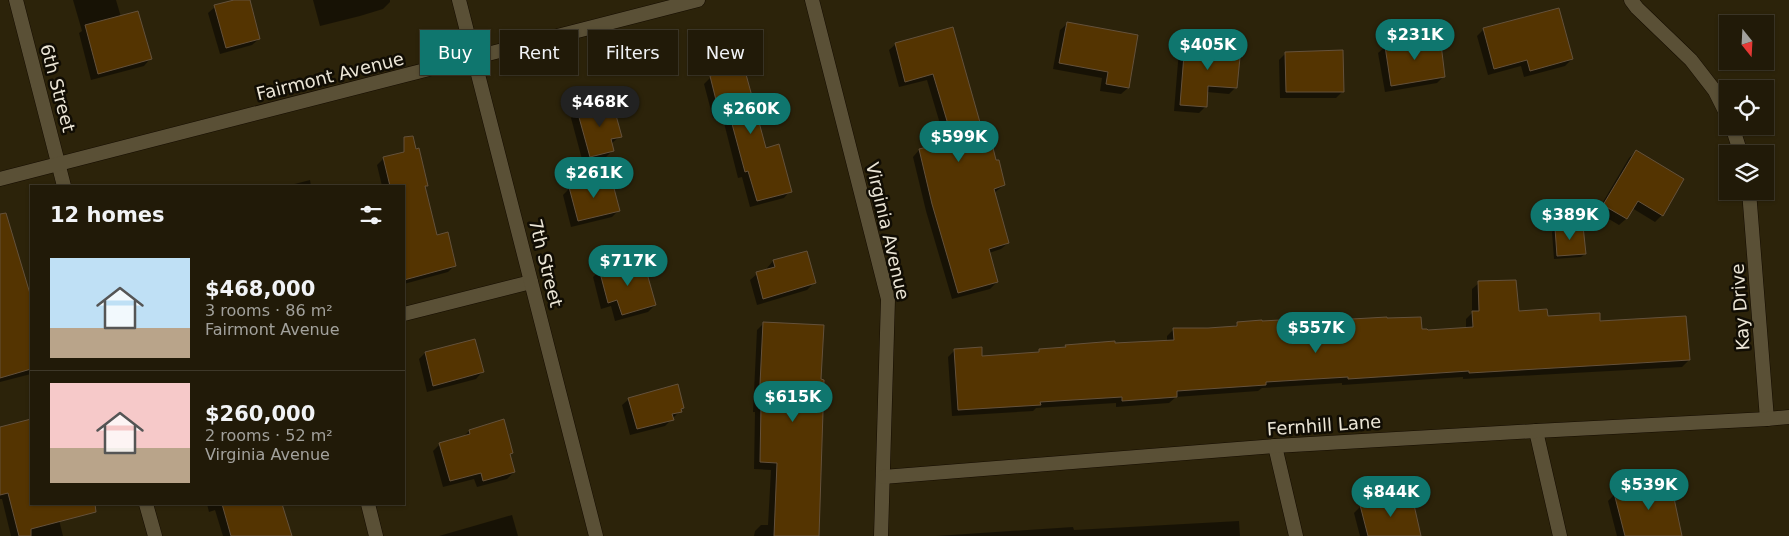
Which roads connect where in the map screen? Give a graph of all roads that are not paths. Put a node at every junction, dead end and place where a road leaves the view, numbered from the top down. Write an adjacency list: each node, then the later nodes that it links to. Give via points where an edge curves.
1 (16, 0): 11 (street, 6th Street)
2 (459, 0): 6 (street, 7th Street)
3 (698, 0): 7 (street, Fairmont Avenue)
4 (812, 0): 21 (street, Virginia Avenue, via 888,299)
5 (1631, 0): 10 (street, via 1691,60)
6 (467, 30)
7 (490, 54)
8 (420, 72): 11 (street, Fairmont Avenue)
9 (478, 75): 15 (street, 7th Street)
10 (1719, 100)
11 (59, 165): 12 (street, Fairmont Avenue); 13 (street, 6th Street)
12 (0, 179)
13 (64, 185)
14 (1749, 200): 18 (street, Kay Drive)
15 (531, 282): 16 (street); 26 (street, 7th Street)
16 (405, 314)
17 (1789, 417): 18 (street, Fernhill Lane)
18 (1767, 419): 19 (street, Fernhill Lane)
19 (1536, 431): 20 (street, Fernhill Lane); 29 (street)
20 (1275, 446): 21 (street, Fernhill Lane); 28 (street)
21 (883, 477): 27 (street, Virginia Avenue)
22 (146, 505): 24 (street)
23 (368, 505): 25 (street)
24 (155, 536)
25 (376, 536)
26 (596, 536)
27 (881, 536)
28 (1296, 536)
29 (1560, 536)

